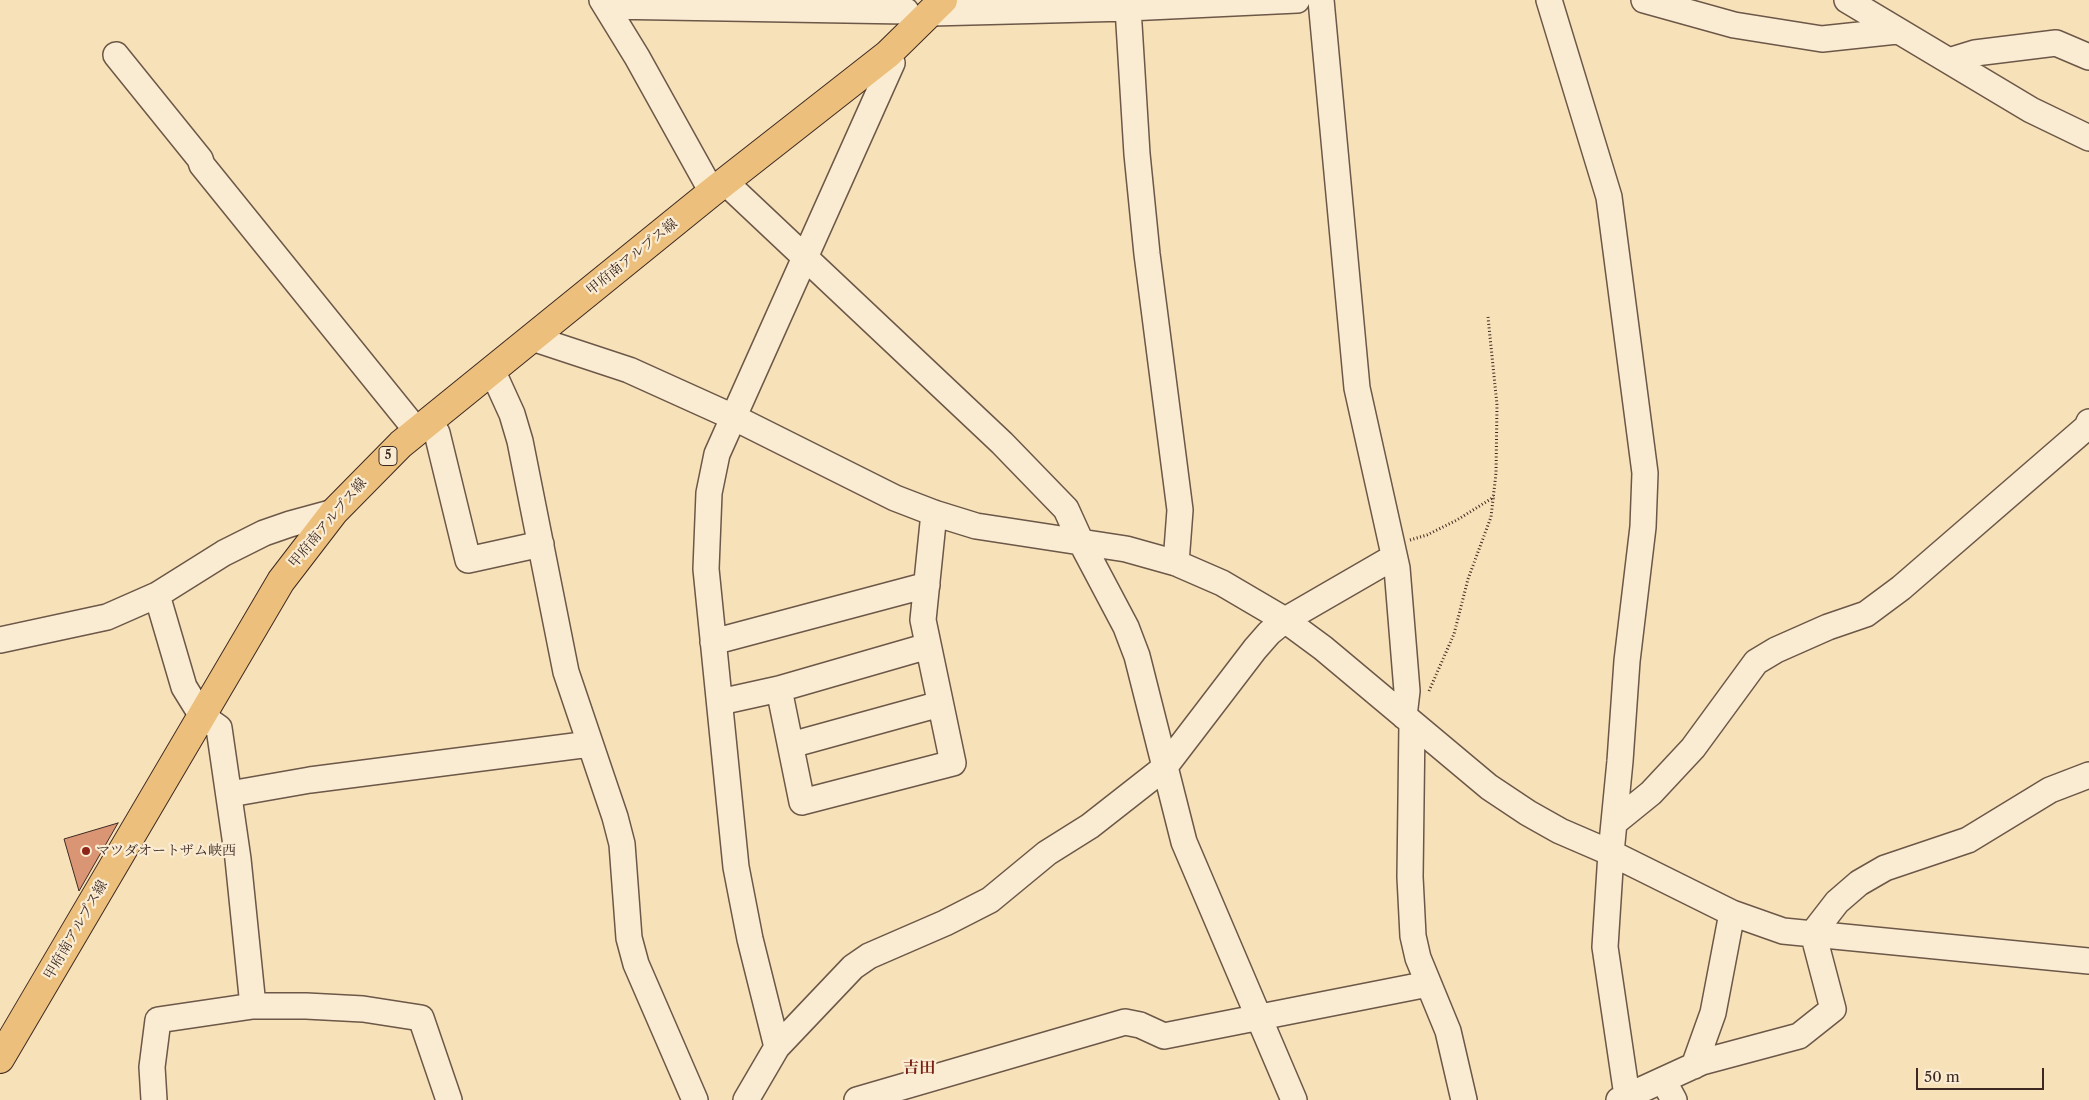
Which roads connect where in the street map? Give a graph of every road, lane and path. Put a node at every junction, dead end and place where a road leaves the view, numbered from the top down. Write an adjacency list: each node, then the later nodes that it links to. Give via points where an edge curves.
1 (1297, 0): 7 (street)
2 (1321, 0): 28 (street, via 1357,388)
3 (1549, 0): 46 (street, via 1609,197 1645,472 1643,527 1627,660)
4 (1644, 0): 9 (street, via 1734,25 1822,39)
5 (1847, 0): 9 (street)
6 (604, 3): 8 (street); 15 (street)
7 (1128, 8): 8 (street); 29 (street, via 1147,254 1180,510)
8 (920, 10): 10 (main road, 甲府南アルプス線 / 5)
9 (1897, 31): 13 (street)
10 (888, 54): 15 (main road, 甲府南アルプス線 / 5); 16 (street, via 892,63)
11 (116, 55): 22 (street, via 202,165)
12 (2089, 57): 13 (street, via 2056,43 1975,53)
13 (1949, 61): 14 (street, via 2031,110)
14 (2089, 138)
15 (719, 187): 16 (street); 18 (main road, 甲府南アルプス線 / 5)
16 (805, 257): 20 (street); 26 (street, via 1002,443 1066,509)
17 (1488, 317): 23 (path, via 1497,405)
18 (532, 338): 19 (main road, 甲府南アルプス線 / 5); 20 (street, via 629,370)
19 (492, 370): 22 (main road, 甲府南アルプス線 / 5); 27 (street, via 520,441)
20 (733, 417): 25 (street, via 895,498); 34 (street, via 717,454 709,493 706,569)
21 (2089, 422): 46 (street, via 1901,588 1866,614 1828,627 1756,662 1693,748 1651,793)
22 (422, 426): 24 (main road, 甲府南アルプス線 / 5, via 373,470); 27 (street, via 437,433 468,560)
23 (1494, 497): 28 (path, via 1457,520); 40 (path, via 1491,517 1468,579 1454,634 1435,680)
24 (334, 512): 31 (street, via 264,534 224,553); 39 (main road, 甲府南アルプス線 / 5, via 281,581)
25 (934, 513): 26 (street, via 976,526); 30 (street)
26 (1081, 542): 29 (street, via 1126,549); 43 (street, via 1126,627 1137,656)
27 (541, 544): 41 (street, via 566,672)
28 (1393, 551): 32 (street); 40 (street)
29 (1176, 563): 32 (street, via 1222,583)
30 (926, 585): 34 (street); 35 (street, via 923,620)
31 (157, 595): 33 (street, via 107,617); 39 (street, via 184,687)
32 (1285, 620): 40 (street); 43 (street, via 1255,649)
33 (0, 640)
34 (713, 642): 37 (street)
35 (928, 646): 36 (street); 38 (street)
36 (779, 689): 37 (street); 42 (street)
37 (720, 702): 54 (street, via 736,867)
38 (940, 704): 42 (street); 42 (street, via 952,763 802,802)
39 (202, 716): 45 (street, via 220,728); 55 (main road, 甲府南アルプス線 / 5)
40 (1408, 720): 47 (street, via 1489,787 1528,814); 51 (street, via 1413,926 1418,958)
41 (590, 744): 45 (street, via 310,780); 61 (street, via 622,844 629,938 636,964)
42 (791, 745)
43 (1164, 768): 53 (street, via 1184,842); 54 (street, via 1090,826 1047,853 990,900 852,967)
44 (2089, 775): 49 (street, via 2050,790 1968,840 1885,868 1859,883 1837,902)
45 (230, 794): 52 (street)
46 (1614, 823): 47 (street)
47 (1611, 853): 48 (street); 58 (street, via 1605,947)
48 (1732, 914): 49 (street, via 1783,931); 56 (street, via 1713,1013)
49 (1813, 934): 50 (street); 56 (street, via 1833,1009 1799,1036)
50 (2089, 961)
51 (1428, 984): 53 (street); 65 (street, via 1448,1031)
52 (253, 1006): 59 (street, via 158,1020 152,1068); 60 (street, via 363,1009 421,1018)
53 (1258, 1018): 63 (street, via 1164,1036 1140,1024 1125,1022); 64 (street)
54 (777, 1048): 62 (street)
55 (0, 1059)
56 (1694, 1066): 57 (street)
57 (1669, 1090): 58 (street)
58 (1623, 1098)
59 (154, 1100)
60 (449, 1100)
61 (695, 1100)
62 (746, 1100)
63 (857, 1100)
64 (1294, 1100)
65 (1464, 1100)

